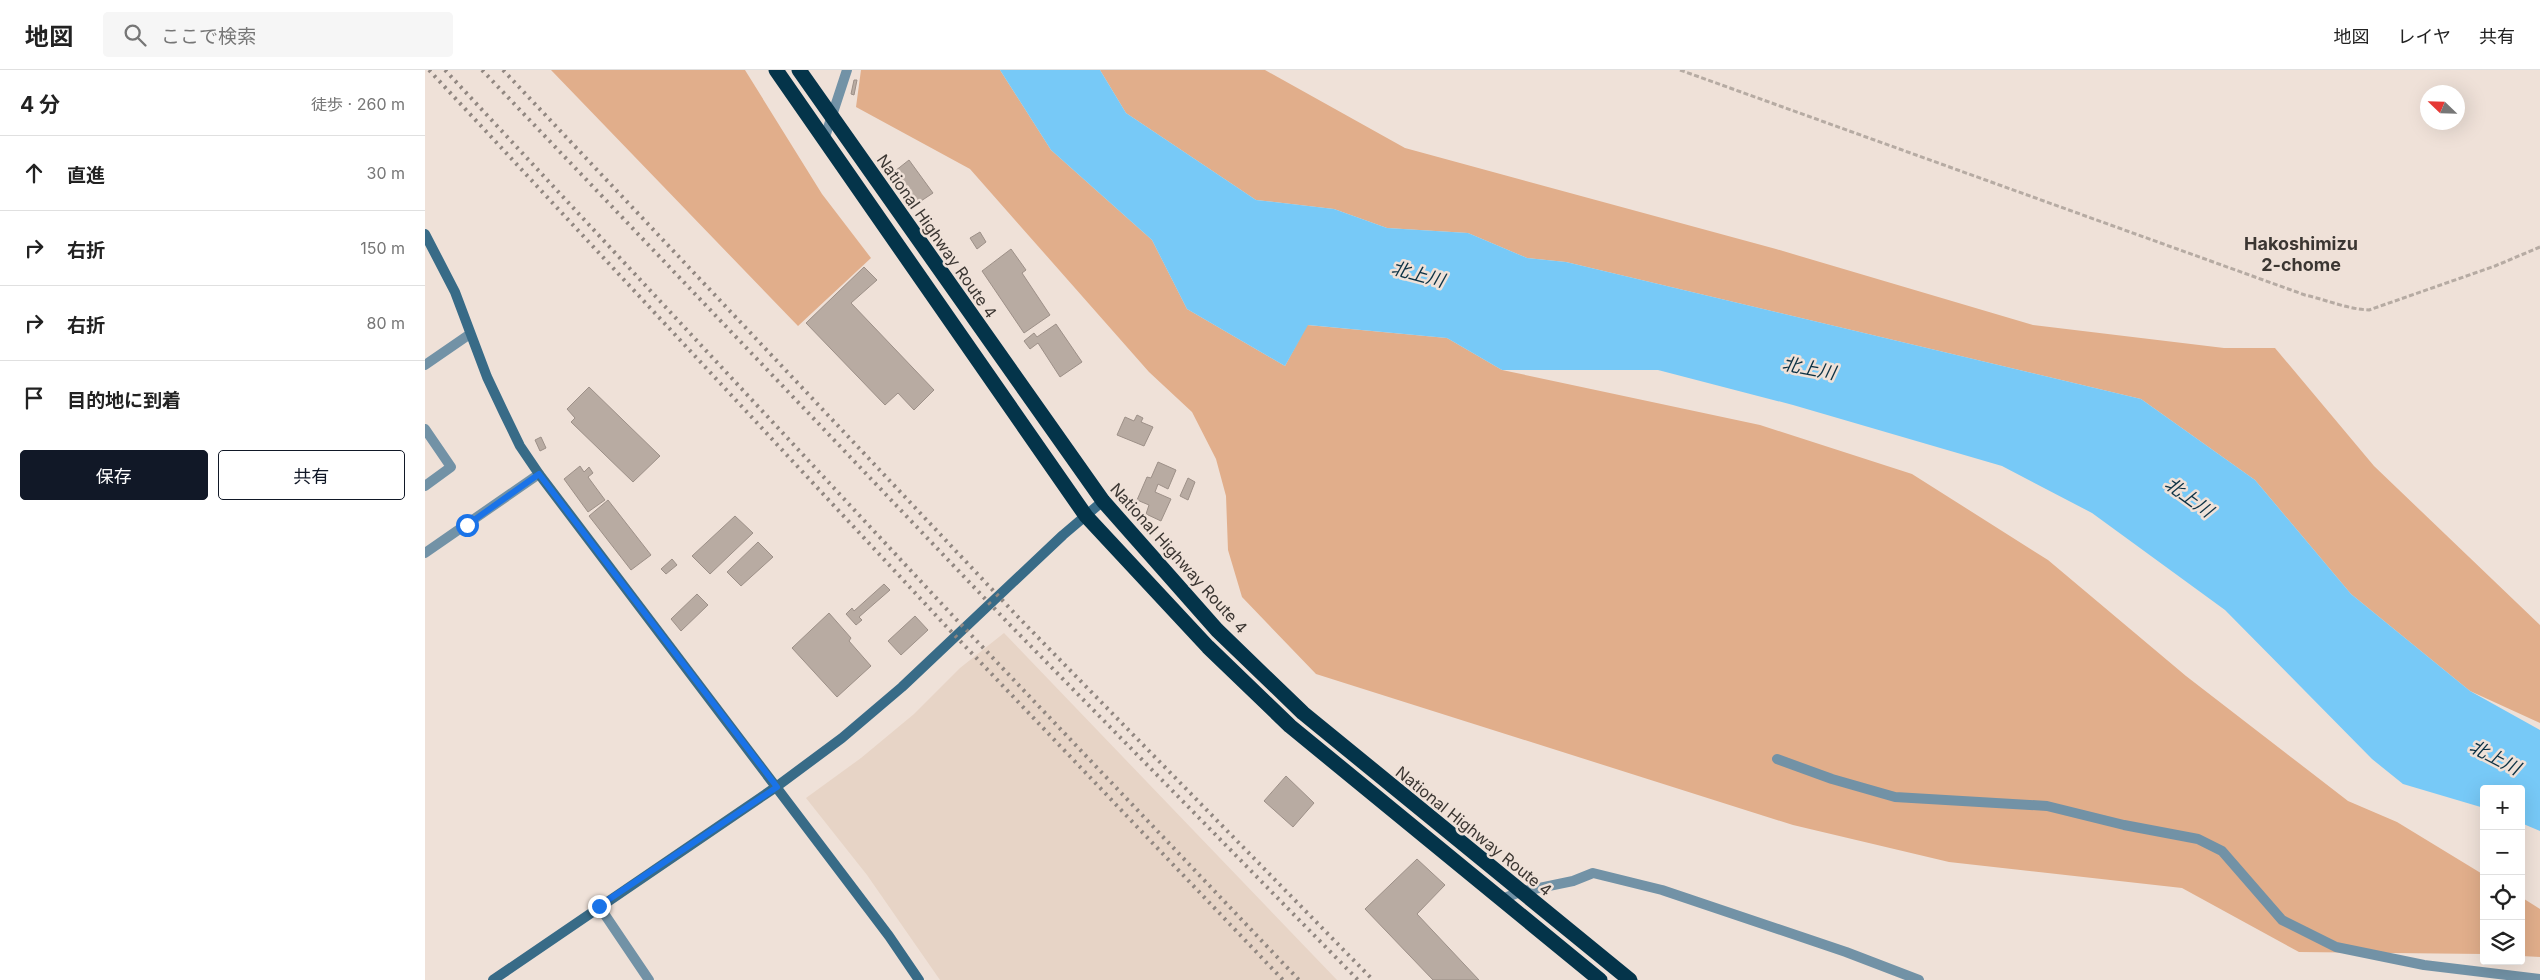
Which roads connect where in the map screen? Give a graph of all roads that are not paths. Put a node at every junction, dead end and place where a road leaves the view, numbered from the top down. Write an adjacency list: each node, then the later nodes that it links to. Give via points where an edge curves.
1 (776, 70): 5 (highway)
2 (799, 70): 4 (highway, National Highway Route 4)
3 (847, 70): 4 (street)
4 (831, 116): 5 (street); 12 (highway, National Highway Route 4)
5 (824, 140): 13 (highway)
6 (425, 234): 7 (street, via 455,292)
7 (470, 334): 8 (street); 10 (street, via 503,413)
8 (425, 364)
9 (425, 429): 11 (street, via 451,468)
10 (539, 474): 14 (street); 16 (street)
11 (425, 486)
12 (1103, 501): 13 (street); 17 (highway, National Highway Route 4, via 1217,630 1303,712)
13 (1086, 516): 16 (street, via 895,693 843,738); 18 (highway, via 1207,647 1290,726)
14 (425, 552)
15 (1777, 759): 20 (street, via 1895,797 2047,806 2198,839 2222,851 2282,920 2336,947 2424,965)
16 (777, 787): 19 (street); 23 (street)
17 (1520, 892): 18 (street); 25 (highway, National Highway Route 4); 26 (street, via 1573,881 1593,873 1662,890)
18 (1502, 899): 24 (highway)
19 (599, 906): 21 (street); 22 (street)
20 (2540, 979)
21 (493, 980)
22 (649, 980)
23 (919, 980)
24 (1600, 980)
25 (1630, 980)
26 (1919, 980)

